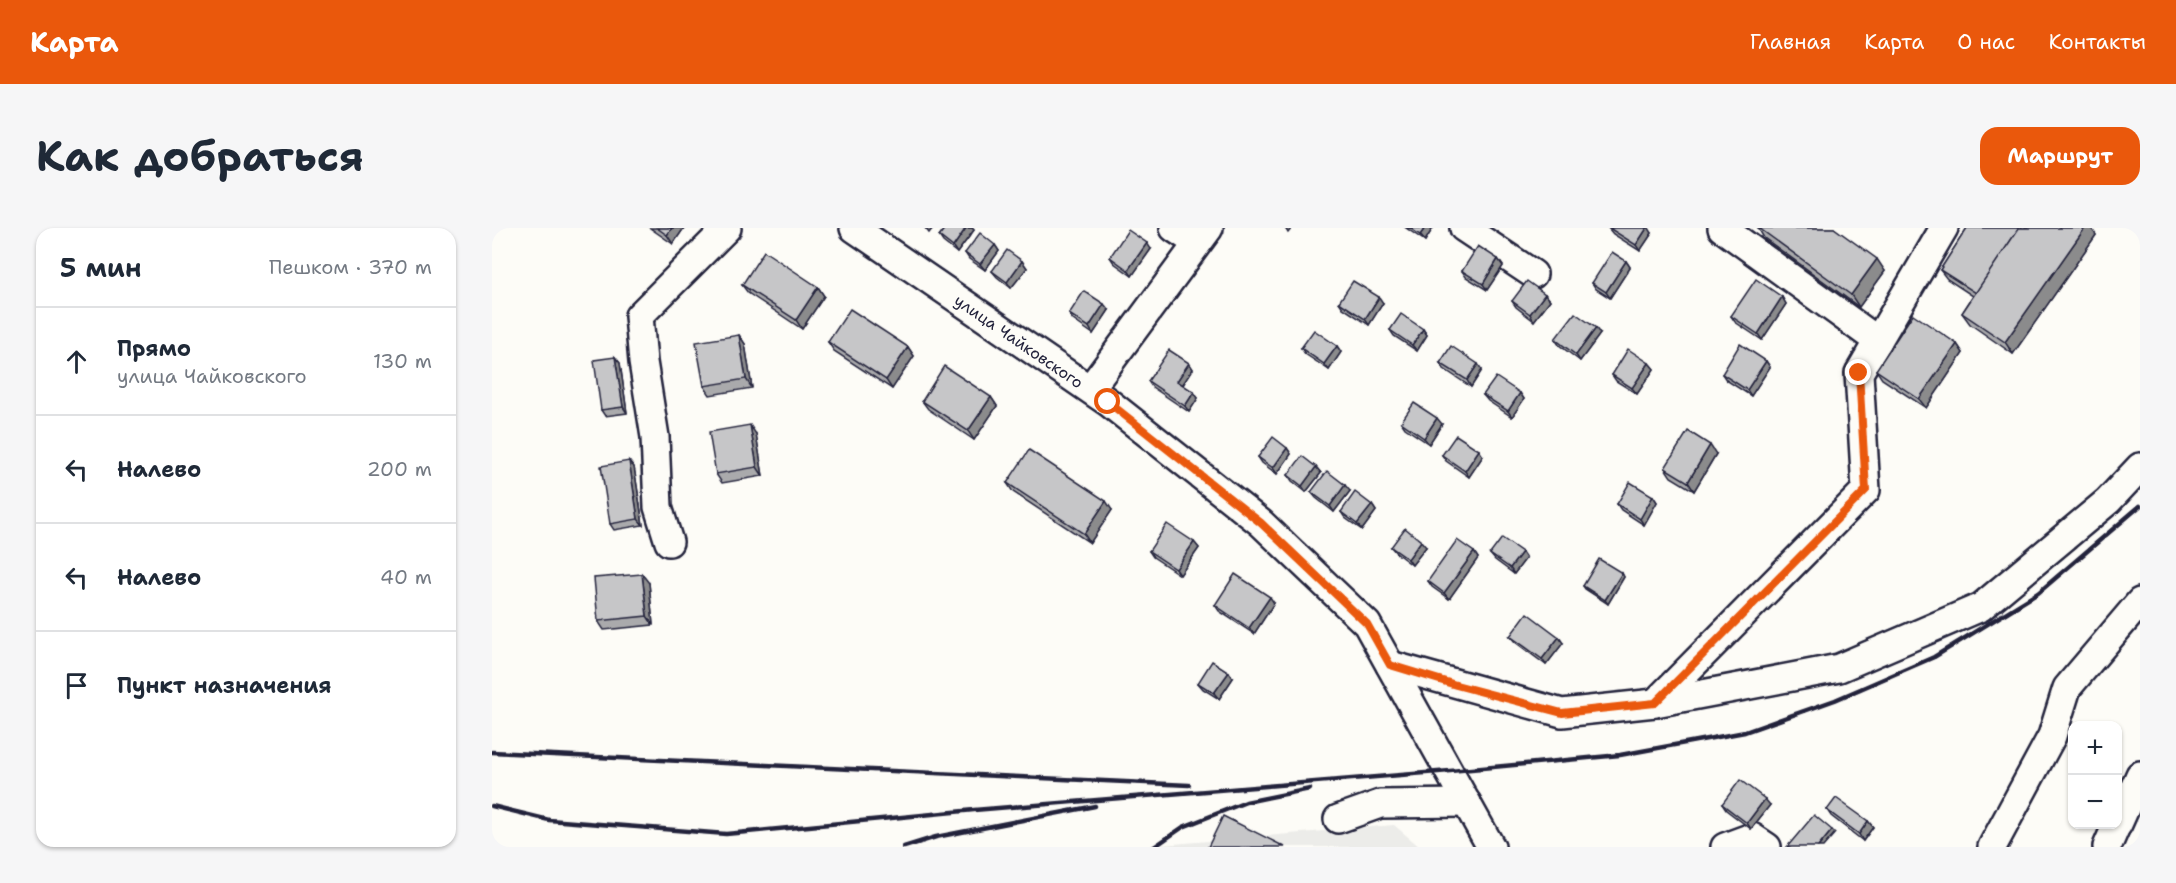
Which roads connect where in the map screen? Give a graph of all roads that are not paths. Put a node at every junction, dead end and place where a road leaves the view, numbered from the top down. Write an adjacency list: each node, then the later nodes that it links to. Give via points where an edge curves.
1 (727, 228): 12 (street, via 639,316 655,437 658,507)
2 (854, 228): 10 (street, улица Чайковского)
3 (1174, 228): 7 (street)
4 (1464, 228): 8 (street)
5 (1722, 228): 9 (street)
6 (1944, 228): 9 (street)
7 (1203, 236): 10 (street)
8 (1533, 274)
9 (1878, 341): 15 (street, via 1859,373 1866,490)
10 (1090, 389): 14 (street, улица Чайковского, via 1261,523 1367,624)
11 (2140, 467): 15 (street, via 2108,501 1981,607 1839,668)
12 (669, 542)
13 (2140, 602): 24 (street, via 2067,688 2052,736)
14 (1390, 665): 15 (street, via 1562,713); 17 (street, улица Чайковского)
15 (1655, 703)
16 (2140, 775): 18 (street)
17 (1467, 803): 19 (street, via 1380,804); 21 (street, улица Чайковского)
18 (2122, 813)
19 (1338, 819)
20 (2115, 829): 25 (street)
21 (1491, 847)
22 (1725, 847): 23 (street, via 1752,837)
23 (1767, 847)
24 (1992, 847)
25 (2107, 847)

